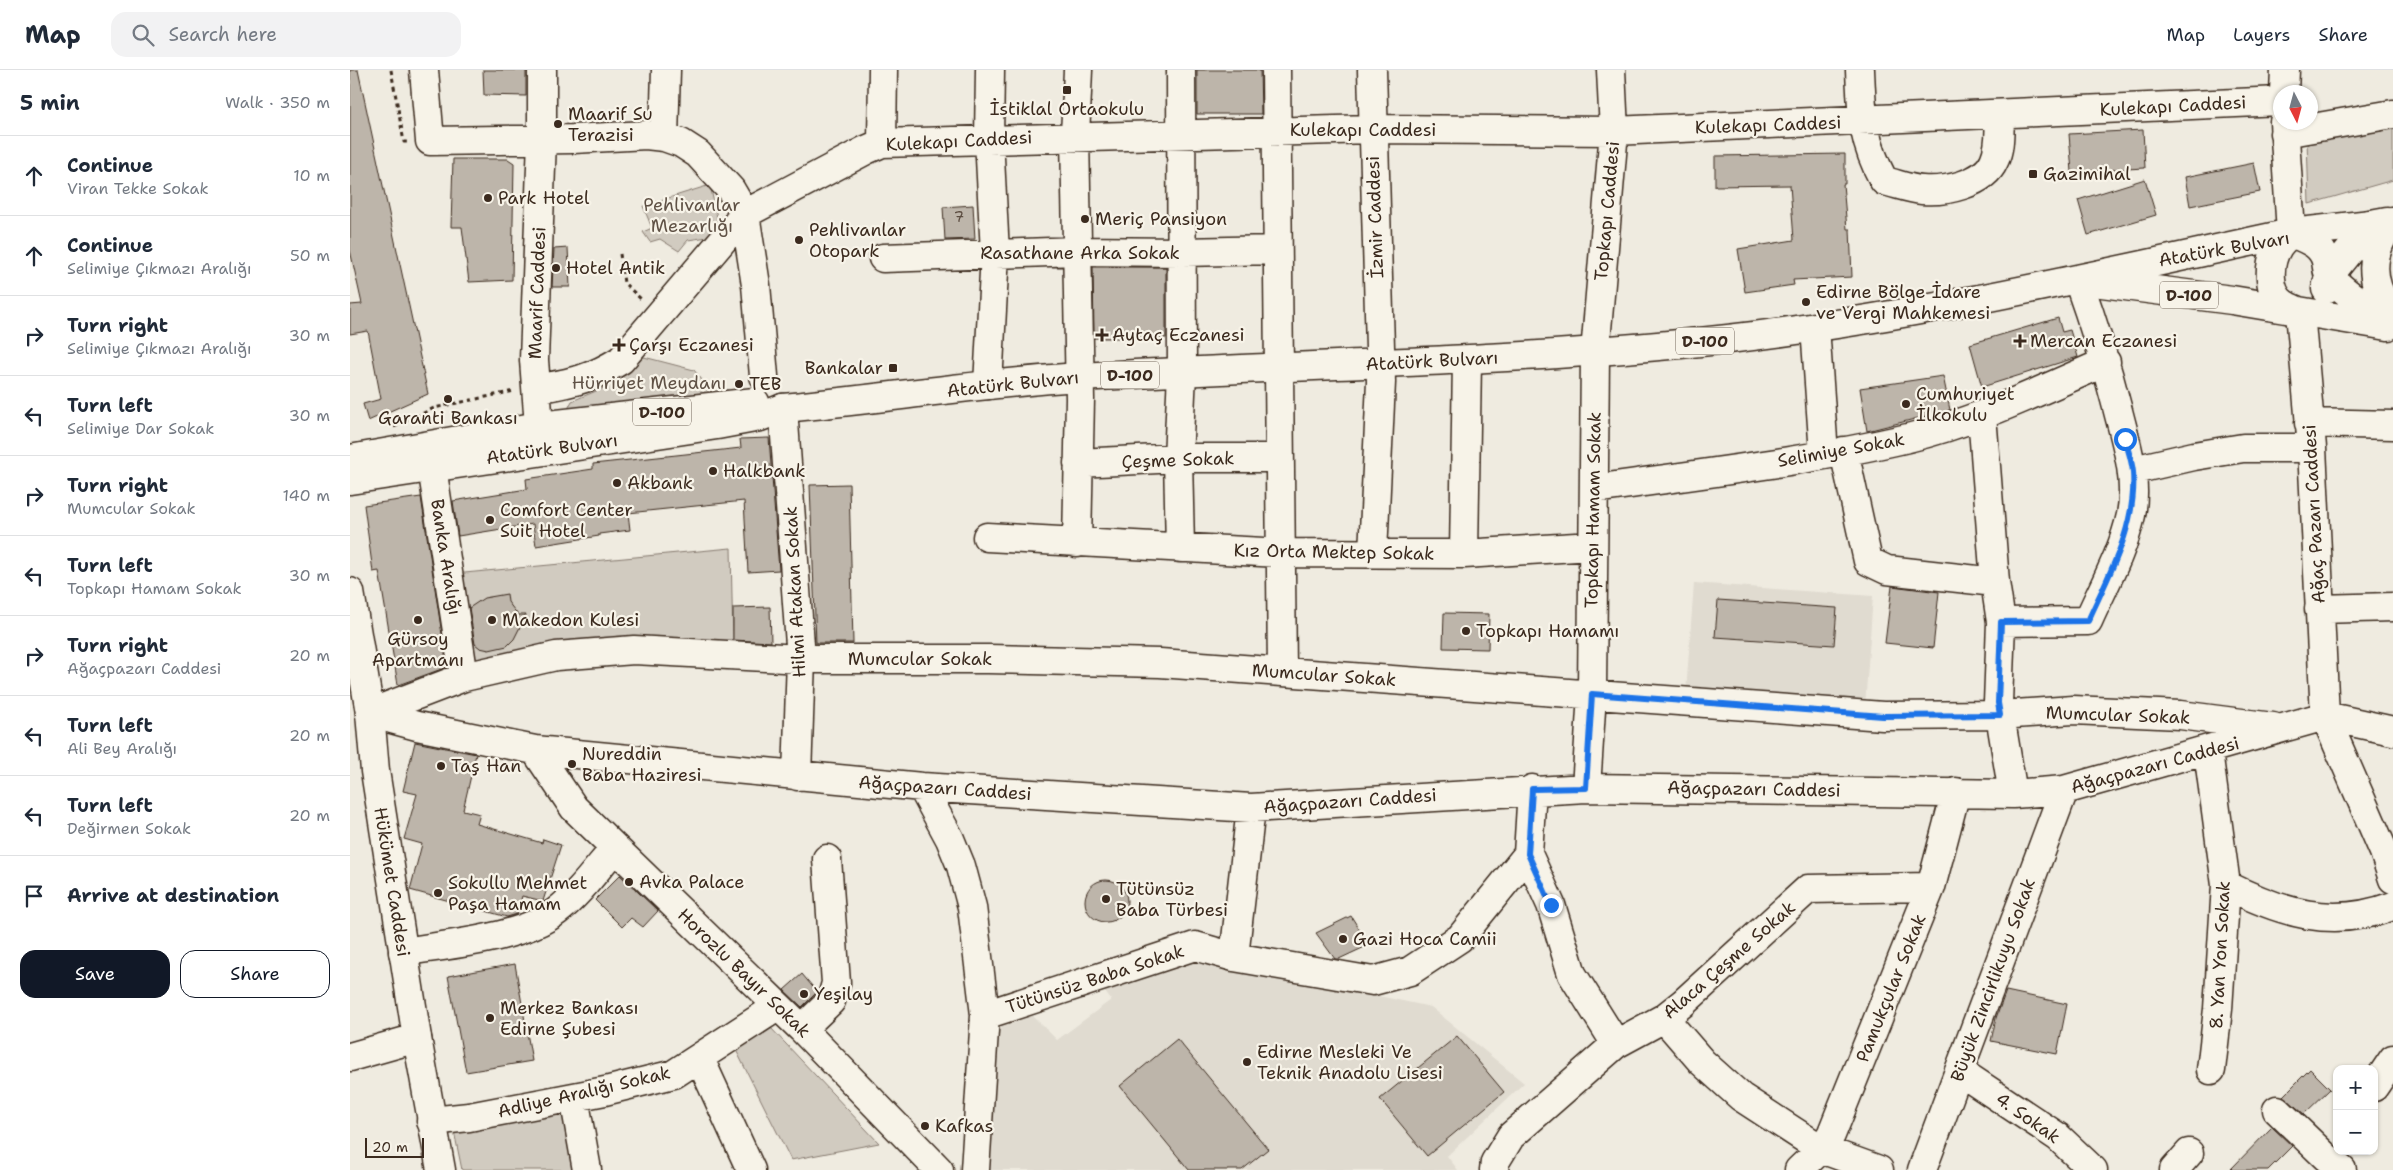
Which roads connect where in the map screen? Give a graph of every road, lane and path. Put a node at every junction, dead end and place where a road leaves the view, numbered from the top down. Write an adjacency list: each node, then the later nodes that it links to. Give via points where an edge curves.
1 (424, 70): 26 (street, via 430,141)
2 (542, 70): 26 (street, Maarif Caddesi)
3 (666, 70): 25 (street)
4 (883, 70): 28 (street)
5 (990, 70): 27 (street)
6 (1078, 70): 24 (street)
7 (1181, 70): 23 (street)
8 (1276, 70): 21 (street)
9 (1372, 70): 19 (street, İzmir Caddesi)
10 (1611, 70): 22 (street, Topkapı Caddesi)
11 (1860, 70): 17 (street)
12 (2285, 70): 13 (street)
13 (2284, 85)
14 (2273, 101): 16 (street, Kulekapı Caddesi)
15 (2393, 114): 18 (street)
16 (2000, 115): 17 (street, Kulekapı Caddesi); 17 (street, via 1998,149 1985,175 1966,185 1923,190 1884,181 1871,156)
17 (1862, 121): 22 (street, Kulekapı Caddesi)
18 (2318, 124)
19 (1372, 129): 21 (street, Kulekapı Caddesi); 22 (street, Kulekapı Caddesi); 49 (street, İzmir Caddesi)
20 (2284, 130): 31 (street)
21 (1276, 131): 23 (street, Kulekapı Caddesi); 32 (street)
22 (1614, 131): 46 (street, Topkapı Caddesi)
23 (1181, 134): 24 (street, Kulekapı Caddesi); 34 (street)
24 (1075, 136): 27 (street, Kulekapı Caddesi); 33 (street)
25 (664, 137): 26 (street); 29 (street, via 698,154 731,190)
26 (542, 139): 55 (street, Maarif Caddesi, via 534,360)
27 (989, 139): 28 (street, Kulekapı Caddesi); 35 (street)
28 (882, 143): 29 (street, Kulekapı Caddesi)
29 (745, 214): 41 (street, Kulekapı Caddesi); 52 (street, via 756,284)
30 (2386, 222): 31 (street); 38 (street); 42 (street, via 2374,259 2374,271 2383,303)
31 (2291, 233): 38 (street, Atatürk Bulvarı, via 2320,249); 39 (street, Atatürk Bulvarı); 40 (street, via 2278,246 2272,259 2271,275 2274,292 2283,304)
32 (1277, 250): 34 (street, Rasathane Arka Sokak); 50 (street)
33 (1076, 251): 34 (street, Rasathane Arka Sokak); 35 (street, Rasathane Arka Sokak); 53 (street)
34 (1182, 252): 51 (street)
35 (995, 253): 37 (street, Rasathane Arka Sokak); 54 (street)
36 (620, 254): 41 (path, via 624,283)
37 (883, 258)
38 (2329, 276): 40 (street, via 2319,301); 43 (street, via 2353,297)
39 (2078, 280): 40 (street, Atatürk Bulvarı / D-100); 45 (street, Atatürk Bulvarı / D-100); 48 (street)
40 (2300, 312): 44 (street, Atatürk Bulvarı / D-100); 60 (street, Ağaç Pazarı Caddesi)
41 (660, 314): 55 (street, Kulekapı Caddesi, via 621,360 597,375)
42 (2393, 315)
43 (2393, 322)
44 (2393, 326)
45 (1815, 328): 46 (street, Atatürk Bulvarı / D-100); 62 (street)
46 (1595, 353): 47 (street, Atatürk Bulvarı / D-100); 70 (street, Topkapı Hamam Sokak)
47 (1467, 360): 49 (street, Atatürk Bulvarı / D-100); 77 (street)
48 (2106, 362): 57 (street, Selimiye Sokak); 68 (street)
49 (1381, 364): 50 (street, Atatürk Bulvarı / D-100); 76 (street, İzmir Caddesi)
50 (1279, 369): 51 (street, Atatürk Bulvarı / D-100); 64 (street)
51 (1182, 373): 53 (street, Atatürk Bulvarı / D-100); 63 (street)
52 (764, 376)
53 (1079, 377): 54 (street, Atatürk Bulvarı / D-100); 66 (street)
54 (988, 385): 56 (street, Atatürk Bulvarı / D-100)
55 (537, 389): 59 (path, via 516,390 434,408); 61 (street, Maarif Caddesi)
56 (783, 408): 61 (street, Atatürk Bulvarı / D-100, via 759,402); 83 (street, Hilmi Atakan Sokak)
57 (1982, 415): 62 (street, Selimiye Sokak, via 1908,438); 78 (street)
58 (2393, 425): 60 (street)
59 (386, 431)
60 (2311, 436): 68 (street); 81 (street, Ağaç Pazarı Caddesi)
61 (541, 438): 65 (street, Atatürk Bulvarı / D-100); 67 (street, Atatürk Bulvarı / D-100)
62 (1834, 452): 70 (street, Selimiye Sokak); 78 (street, via 1868,561 1886,570)
63 (1178, 458): 64 (street, Çeşme Sokak); 66 (street, Çeşme Sokak); 74 (street)
64 (1279, 458): 75 (street)
65 (350, 459)
66 (1078, 463): 72 (street)
67 (432, 467): 69 (street, Atatürk Bulvarı / D-100); 85 (street, Banka Aralığı)
68 (2133, 470): 82 (street, via 2134,494 2126,532 2088,621)
69 (350, 480)
70 (1594, 489): 73 (street, Topkapı Hamam Sokak)
71 (987, 537): 72 (street, Kız Orta Mektep Sokak)
72 (1077, 543): 74 (street, Kız Orta Mektep Sokak)
73 (1592, 546): 77 (street, Kız Orta Mektep Sokak); 86 (street, Topkapı Hamam Sokak)
74 (1180, 548): 75 (street, Kız Orta Mektep Sokak)
75 (1280, 553): 76 (street, Kız Orta Mektep Sokak); 84 (street)
76 (1373, 553): 77 (street, Kız Orta Mektep Sokak)
77 (1464, 554)
78 (1995, 582): 82 (street)
79 (350, 592): 87 (street, Hükümet Caddesi)
80 (2393, 608): 81 (street)
81 (2319, 609): 89 (street, Ağaç Pazarı Caddesi)
82 (2001, 622): 88 (street)
83 (801, 659): 84 (street, Mumcular Sokak, via 1160,663); 85 (street, Mumcular Sokak, via 634,650 556,656); 94 (street, Hilmi Atakan Sokak)
84 (1282, 672): 86 (street, Mumcular Sokak)
85 (464, 677): 87 (street, Mumcular Sokak)
86 (1592, 694): 88 (street, Mumcular Sokak, via 1883,716); 96 (street, Topkapı Hamam Sokak)
87 (370, 713): 92 (street, Ağaçpazarı Caddesi); 109 (street, Hükümet Caddesi, via 375,771)
88 (2000, 715): 90 (street, Mumcular Sokak, via 2073,710 2180,715); 100 (street)
89 (2325, 716): 90 (street, Ağaçpazarı Caddesi); 91 (street); 105 (street)
90 (2286, 728): 93 (street, Ağaçpazarı Caddesi)
91 (2393, 731)
92 (535, 750): 94 (street, Ağaçpazarı Caddesi); 102 (street, Horozlu Bayır Sokak, via 574,808)
93 (2208, 751): 98 (street, Ağaçpazarı Caddesi); 106 (street, 8. Yan Yon Sokak)
94 (797, 776): 95 (street, Ağaçpazarı Caddesi)
95 (922, 787): 101 (street, Ağaçpazarı Caddesi); 112 (street, via 961,866 972,907)
96 (1586, 788): 97 (street, Ağaçpazarı Caddesi); 99 (street, Ağaçpazarı Caddesi)
97 (1532, 789): 101 (street, Ağaçpazarı Caddesi); 103 (street)
98 (2064, 790): 100 (street, Ağaçpazarı Caddesi); 121 (street, Büyük Zincirlikuyu Sokak)
99 (1956, 792): 100 (street, Ağaçpazarı Caddesi); 107 (street, Pamukçular Sokak)
100 (2013, 794)
101 (1251, 808): 110 (street)
102 (614, 849): 109 (street, via 574,895 537,924 516,932); 111 (street, Horozlu Bayır Sokak)
103 (1528, 854): 110 (street, Tütünsüz Baba Sokak, via 1460,938 1410,971 1373,981); 116 (street, via 1551,905 1572,974)
104 (827, 859): 114 (street, via 836,983 831,1001)
105 (2393, 879)
106 (2226, 885): 108 (street, via 2287,911 2333,918 2370,914); 120 (street, 8. Yan Yon Sokak)
107 (1932, 887): 113 (street, Alaca Çeşme Sokak, via 1808,889); 126 (street, Pamukçular Sokak, via 1831,1135)
108 (2393, 906)
109 (404, 952): 115 (street, Hükümet Caddesi)
110 (1234, 957): 112 (street, Tütünsüz Baba Sokak, via 1195,946)
111 (777, 1007): 114 (street, Horozlu Bayır Sokak); 119 (street, Adliye Aralığı Sokak)
112 (985, 1015): 133 (street)
113 (1664, 1018): 116 (street, Alaca Çeşme Sokak); 126 (street, via 1702,1062 1742,1097)
114 (802, 1028): 132 (street, Horozlu Bayır Sokak)
115 (417, 1038): 117 (street); 125 (street, Hükümet Caddesi)
116 (1616, 1044): 134 (street, Alaca Çeşme Sokak, via 1511,1136 1495,1162)
117 (350, 1057)
118 (2393, 1058): 122 (street)
119 (700, 1059): 123 (street, Adliye Aralığı Sokak, via 674,1074); 131 (street)
120 (2211, 1070)
121 (1959, 1071): 128 (street, 4. Sokak, via 2058,1137); 137 (street, Büyük Zincirlikuyu Sokak)
122 (2378, 1082)
123 (574, 1097): 125 (street, Adliye Aralığı Sokak); 130 (street)
124 (2277, 1110): 127 (street)
125 (431, 1122): 129 (street, Hükümet Caddesi)
126 (1822, 1149): 135 (street, Pamukçular Sokak); 136 (street)
127 (2329, 1160)
128 (2078, 1164)
129 (441, 1170)
130 (587, 1170)
131 (751, 1170)
132 (939, 1170)
133 (975, 1170)
134 (1494, 1170)
135 (1798, 1170)
136 (1879, 1170)
137 (1922, 1170)

